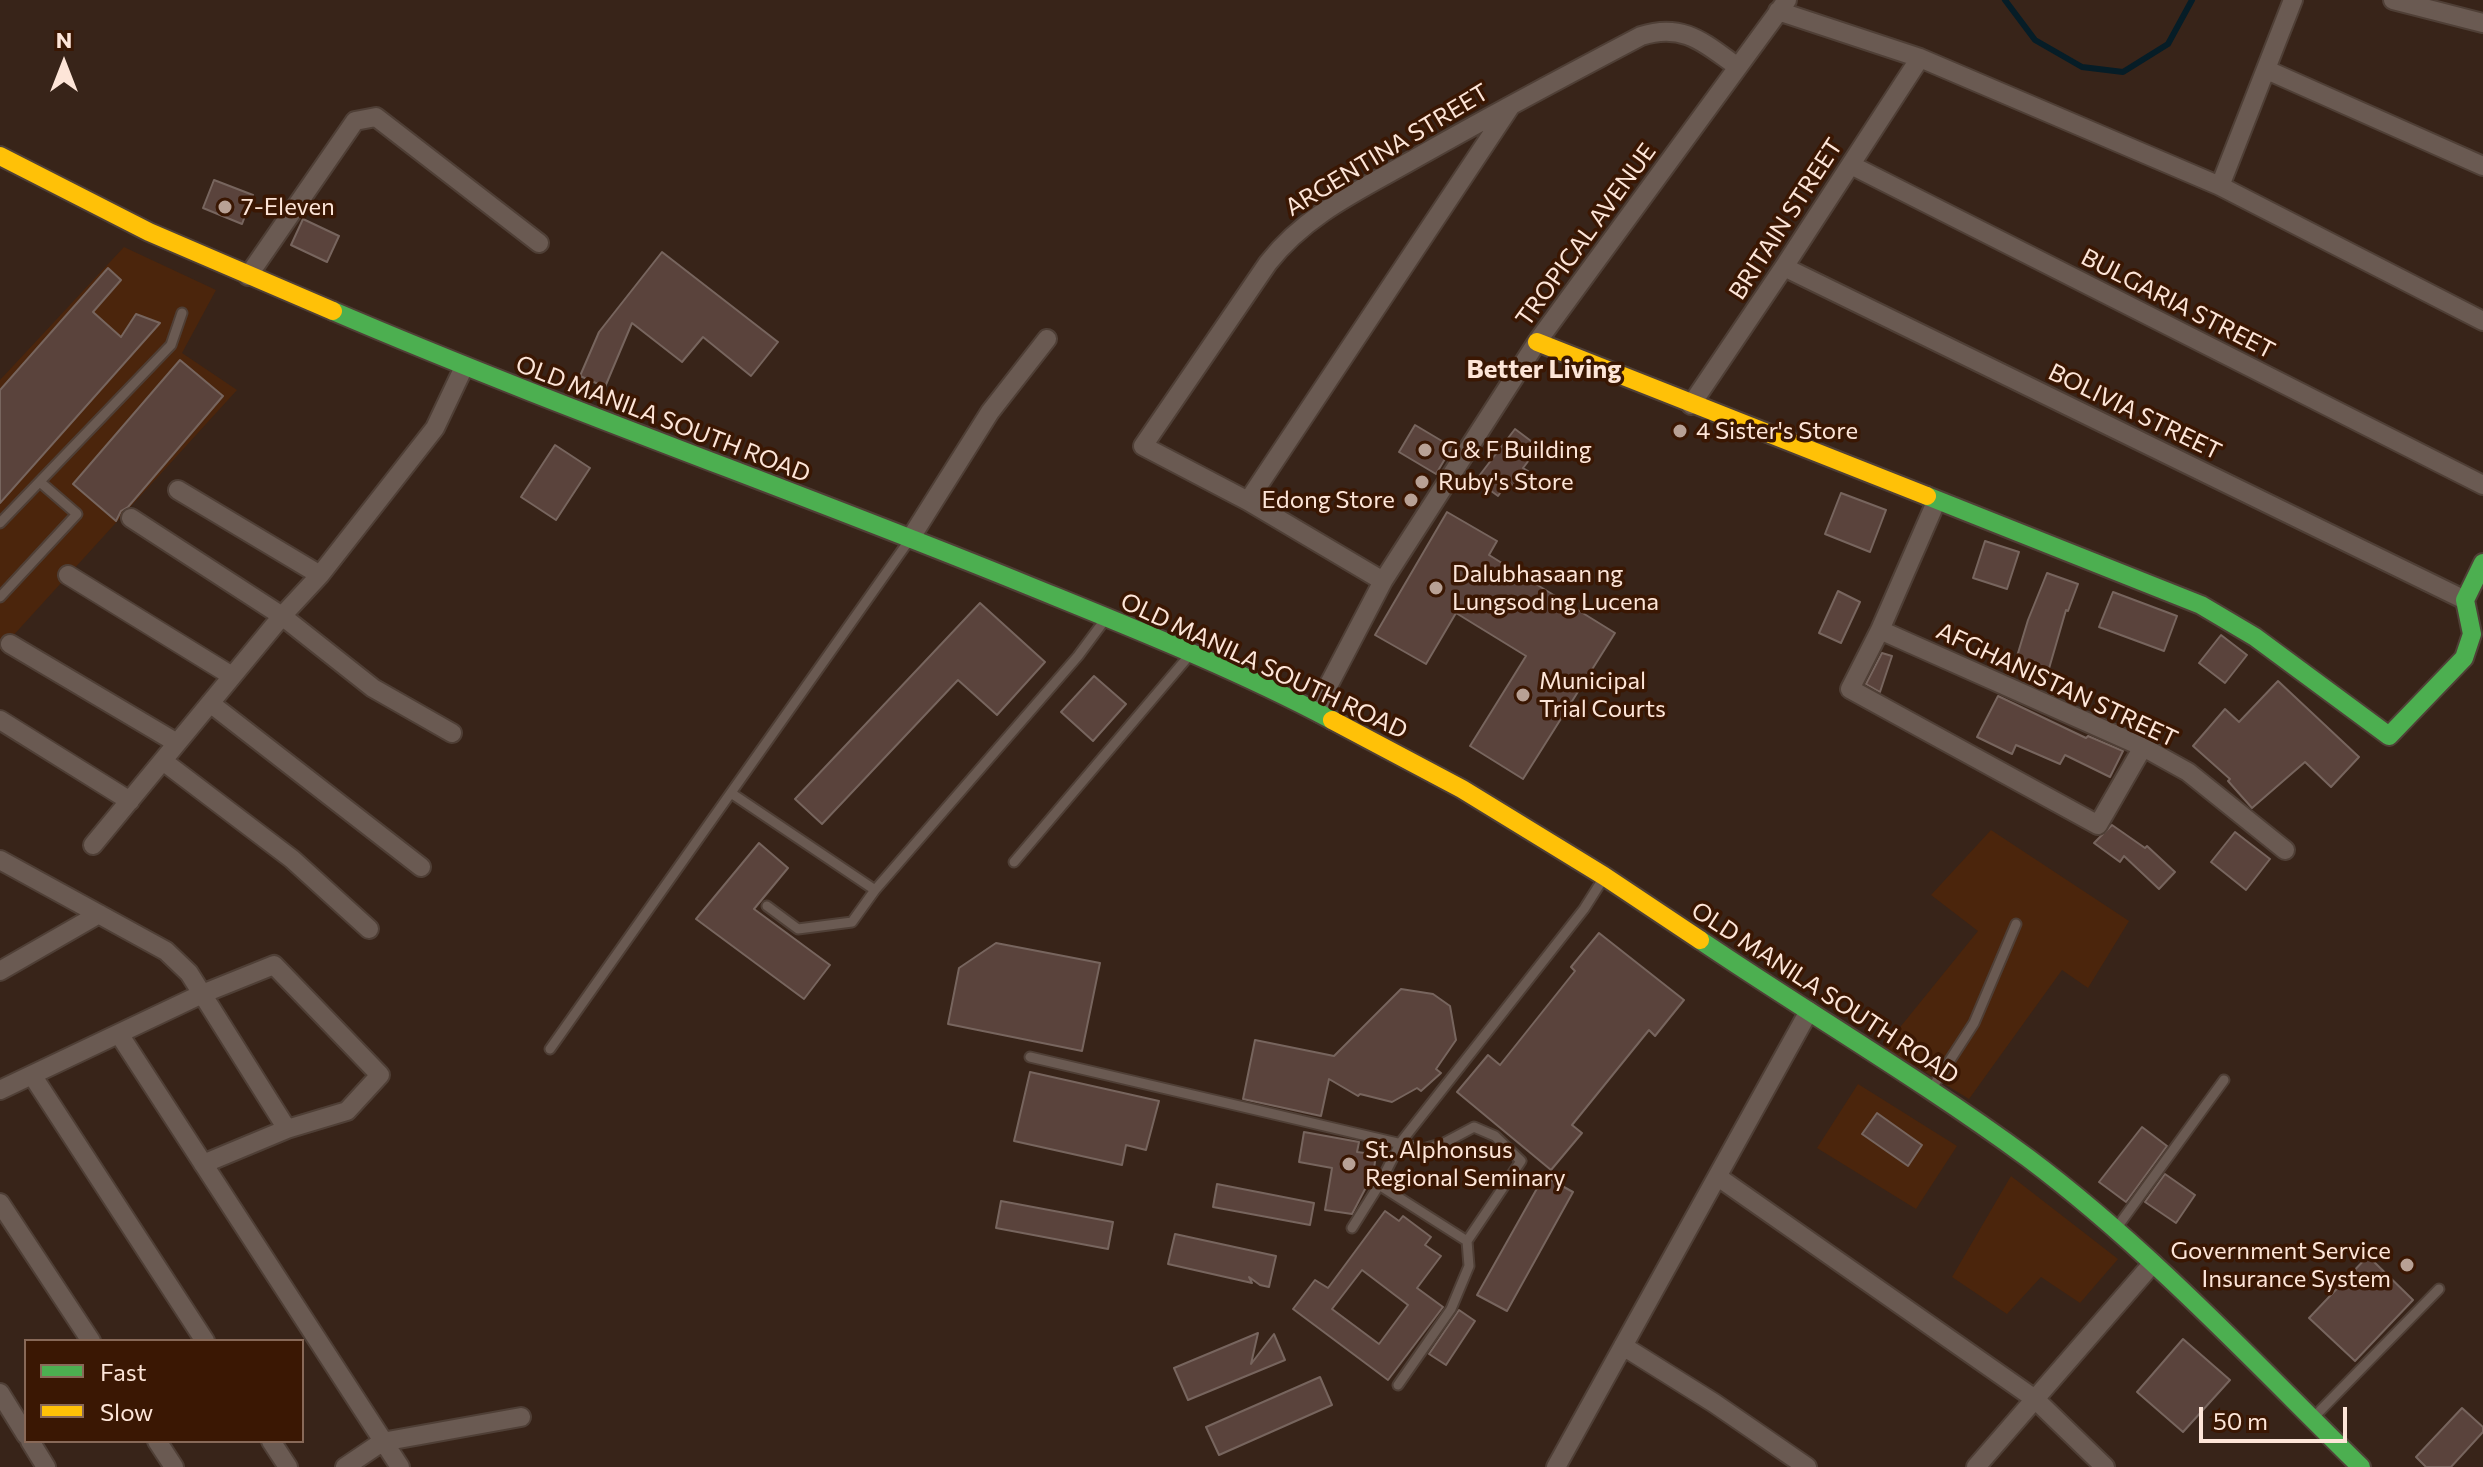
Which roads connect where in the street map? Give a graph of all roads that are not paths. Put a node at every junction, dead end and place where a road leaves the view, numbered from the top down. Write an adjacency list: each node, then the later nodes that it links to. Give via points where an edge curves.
1 (2293, 0): 7 (street)
2 (2393, 0): 4 (street)
3 (1782, 6): 5 (street); 6 (street, TROPICAL AVENUE)
4 (2483, 23)
5 (1920, 58): 10 (street, BRITAIN STREET); 12 (street)
6 (1738, 67): 8 (street, ARGENTINA STREET, via 1691,35 1657,31); 19 (street, TROPICAL AVENUE)
7 (2267, 70): 11 (street); 12 (street)
8 (1511, 104): 25 (street); 25 (street, ARGENTINA STREET, via 1334,204 1285,241 1143,446)
9 (0, 156): 15 (main road, OLD MANILA SOUTH ROAD)
10 (1851, 165): 14 (street, BRITAIN STREET); 23 (street, BULGARIA STREET)
11 (2483, 166)
12 (2220, 186): 17 (street)
13 (539, 243): 15 (street, via 376,117 355,121)
14 (1784, 267): 21 (street, BRITAIN STREET); 35 (street, BOLIVIA STREET)
15 (248, 276): 20 (main road, OLD MANILA SOUTH ROAD)
16 (182, 313): 22 (lane, via 171,345)
17 (2483, 321)
18 (1047, 339): 29 (street, via 990,412)
19 (1537, 342): 21 (main road); 33 (street, TROPICAL AVENUE)
20 (464, 367): 29 (main road, OLD MANILA SOUTH ROAD); 32 (street, via 435,428)
21 (1691, 405): 26 (main road)
22 (40, 482): 28 (lane); 34 (lane, via 77,514)
23 (2483, 485)
24 (178, 490): 32 (street)
25 (1248, 501): 33 (street)
26 (1936, 502): 35 (main road, via 2201,605 2255,637 2389,736 2464,658 2472,634); 38 (street)
27 (131, 518): 36 (street)
28 (0, 523)
29 (910, 539): 37 (main road, OLD MANILA SOUTH ROAD); 49 (lane)
30 (2483, 563): 35 (main road)
31 (68, 575): 41 (street)
32 (320, 575): 36 (street)
33 (1383, 581): 43 (street, TROPICAL AVENUE)
34 (0, 597)
35 (2465, 600)
36 (282, 616): 41 (street); 45 (street, via 373,688)
37 (1106, 618): 40 (main road, OLD MANILA SOUTH ROAD); 57 (lane)
38 (1880, 630): 47 (street, AFGHANISTAN STREET); 47 (street, via 1850,689 2098,825)
39 (10, 644): 46 (street)
40 (1191, 654): 43 (main road, OLD MANILA SOUTH ROAD); 54 (lane)
41 (232, 676): 42 (street)
42 (210, 703): 46 (street); 55 (street)
43 (1319, 713): 56 (main road, OLD MANILA SOUTH ROAD, via 1462,789)
44 (0, 720): 50 (street)
45 (452, 733)
46 (177, 743): 48 (street)
47 (2143, 747): 52 (street, AFGHANISTAN STREET, via 2188,772)
48 (163, 761): 50 (street); 61 (street, via 292,859)
49 (731, 793): 57 (lane); 66 (lane)
50 (130, 801): 51 (street)
51 (93, 845)
52 (2285, 850)
53 (0, 860): 59 (street)
54 (1014, 862)
55 (421, 867)
56 (1604, 876): 64 (main road, OLD MANILA SOUTH ROAD); 73 (lane, via 1584,909)
57 (875, 890): 58 (lane, via 852,922 798,929)
58 (767, 906)
59 (99, 914): 62 (street); 63 (street, via 166,951)
60 (2016, 924): 71 (lane, via 1974,1023)
61 (369, 929)
62 (0, 971)
63 (202, 994): 65 (street); 72 (street); 72 (street, via 274,965 380,1075 347,1111)
64 (1809, 1011): 71 (main road, OLD MANILA SOUTH ROAD); 75 (street)
65 (119, 1034): 68 (street); 74 (street)
66 (550, 1049)
67 (1030, 1057): 73 (lane)
68 (32, 1075): 70 (street); 84 (street)
69 (2224, 1080): 79 (lane)
70 (0, 1090)
71 (1929, 1092): 79 (main road, OLD MANILA SOUTH ROAD, via 2030,1160)
72 (287, 1129): 74 (street)
73 (1401, 1142): 76 (lane); 80 (lane, via 1423,1149 1474,1127 1495,1136 1521,1161)
74 (203, 1164): 92 (street)
75 (1718, 1177): 85 (street); 88 (street)
76 (1379, 1185): 78 (lane); 80 (lane)
77 (0, 1203): 83 (street)
78 (1352, 1228)
79 (2113, 1232): 81 (main road, OLD MANILA SOUTH ROAD)
80 (1467, 1241): 86 (lane, via 1469,1266 1451,1309)
81 (2153, 1263): 88 (street); 90 (main road, OLD MANILA SOUTH ROAD)
82 (2439, 1289): 90 (lane)
83 (90, 1339)
84 (204, 1339)
85 (1623, 1346): 101 (street); 102 (street)
86 (1398, 1385)
87 (0, 1393): 91 (street)
88 (2035, 1399): 103 (street); 104 (street)
89 (521, 1417): 92 (street)
90 (2312, 1419): 105 (main road, OLD MANILA SOUTH ROAD)
91 (24, 1432)
92 (382, 1442): 99 (street); 100 (street)
93 (31, 1443): 96 (street)
94 (158, 1443): 97 (street)
95 (272, 1443): 98 (street)
96 (46, 1467)
97 (174, 1467)
98 (288, 1467)
99 (345, 1467)
100 (400, 1467)
101 (1556, 1467)
102 (1807, 1467)
103 (1976, 1467)
104 (2105, 1467)
105 (2361, 1467)

